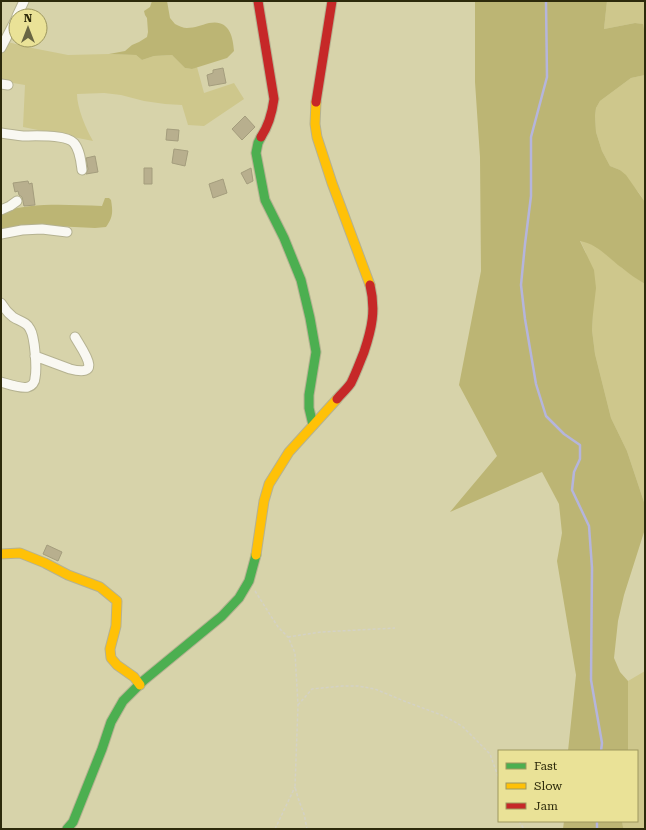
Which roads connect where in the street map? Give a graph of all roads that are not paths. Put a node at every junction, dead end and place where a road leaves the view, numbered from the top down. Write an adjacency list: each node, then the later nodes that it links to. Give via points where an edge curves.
1 (258, 1): 15 (street, via 274,99 272,112 256,153 265,200 301,280 310,318 316,352 309,395)
2 (332, 1): 15 (street, via 315,124 332,183 369,280 373,314 370,334 350,384)
3 (8, 34): 4 (street)
4 (1, 48)
5 (1, 133): 6 (street, via 56,137 71,141 76,148)
6 (82, 170)
7 (17, 201): 8 (street)
8 (1, 210)
9 (67, 232): 10 (street, via 42,229)
10 (1, 234)
11 (1, 303): 13 (street, via 9,314 30,328)
12 (76, 337): 13 (street, via 88,360 87,370 70,370)
13 (35, 356): 14 (street, via 35,378 32,385 26,388)
14 (1, 382)
15 (313, 426): 17 (street, via 289,452 269,484 256,558 249,581 238,598 222,616)
16 (1, 554): 17 (street, via 20,553 45,563 100,587 117,601 116,625 110,656 116,665 130,673)
17 (140, 684): 18 (street, via 123,701 111,722 73,822)
18 (67, 829)

